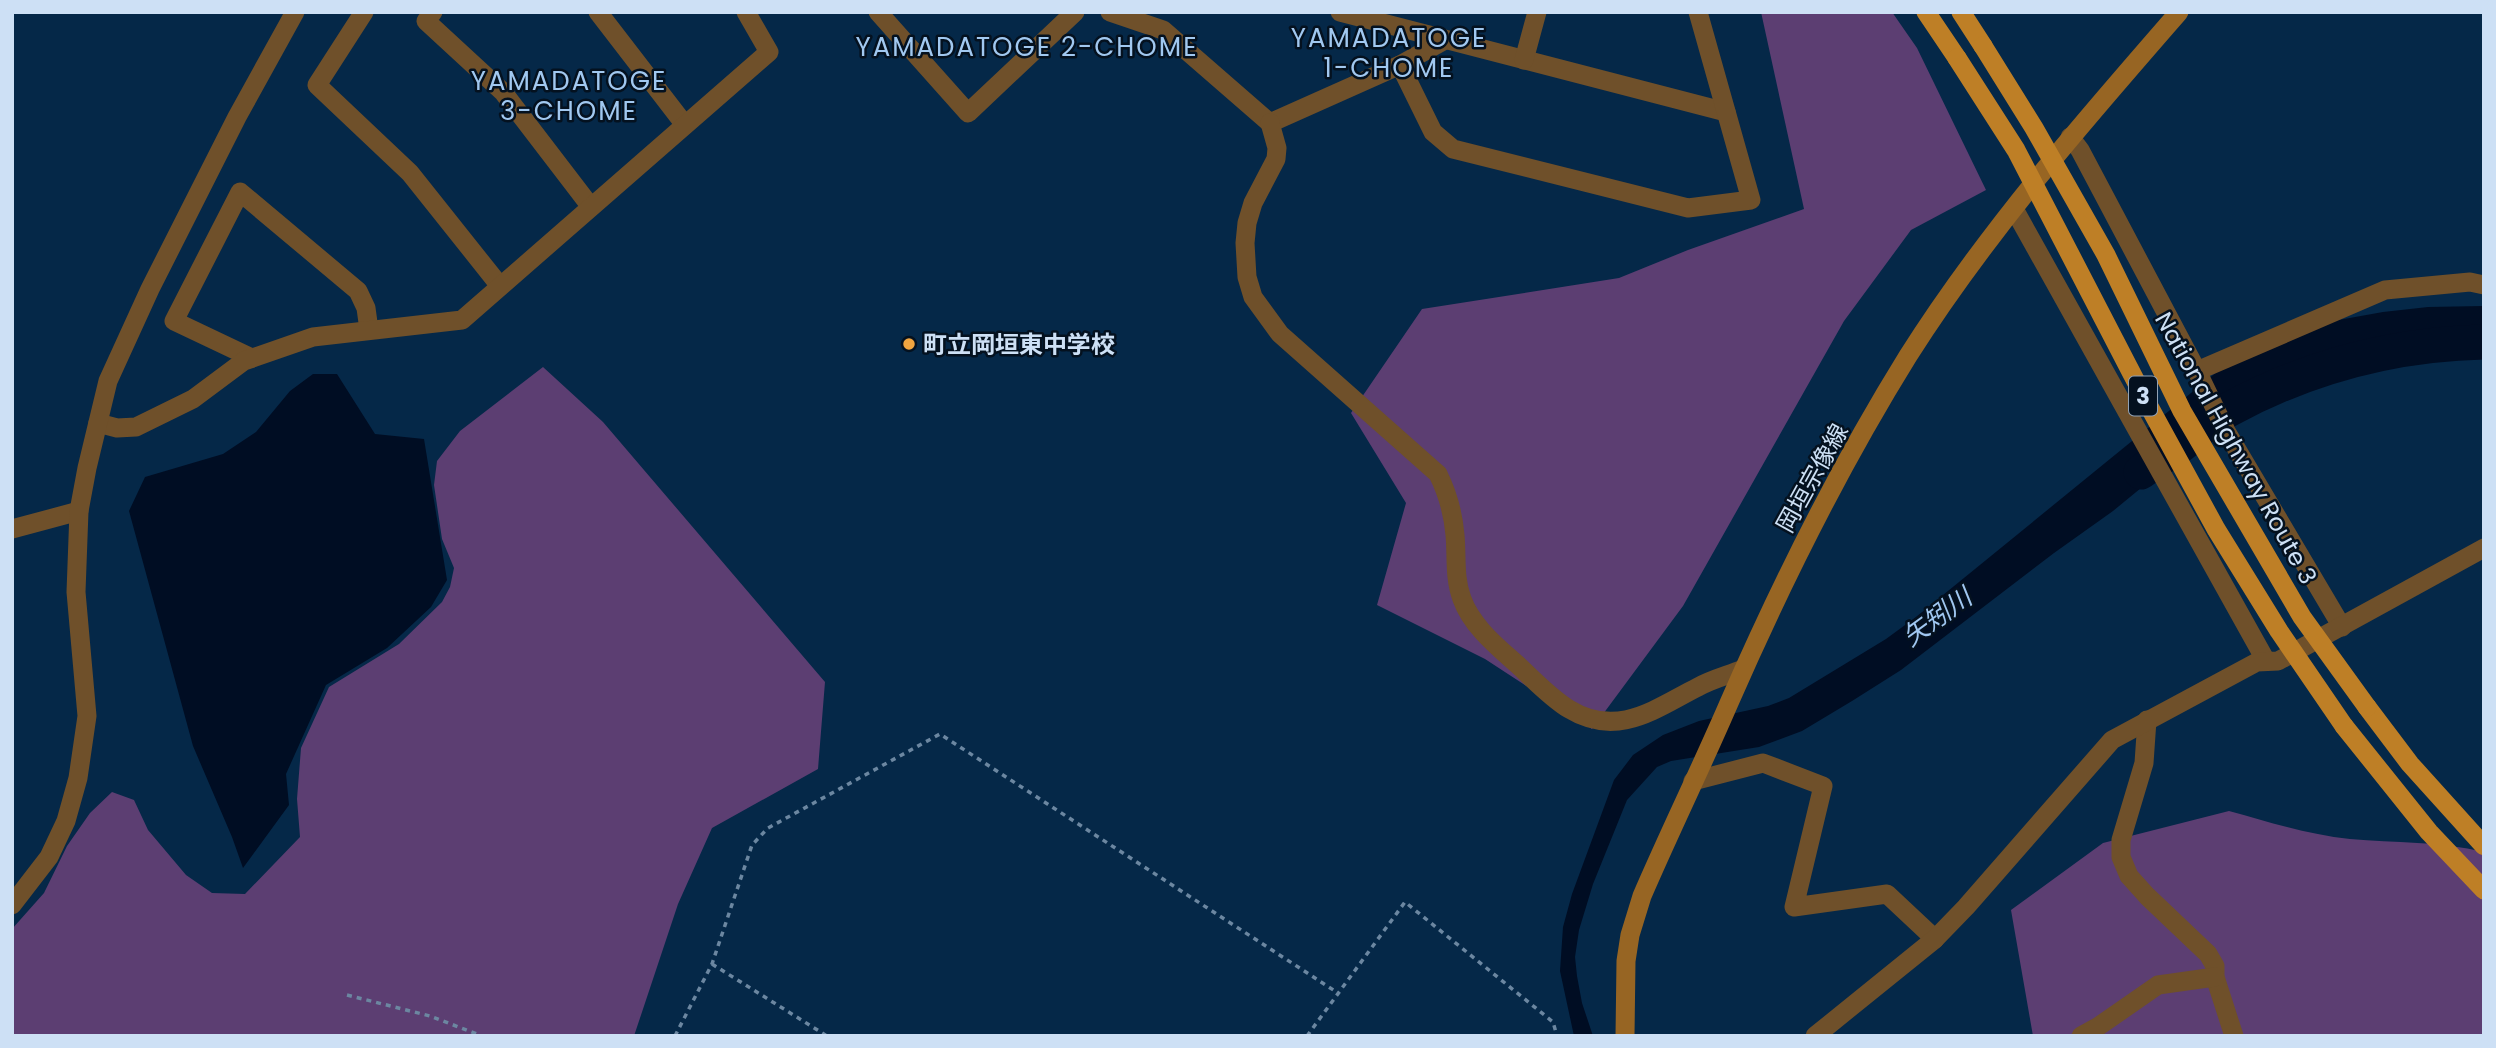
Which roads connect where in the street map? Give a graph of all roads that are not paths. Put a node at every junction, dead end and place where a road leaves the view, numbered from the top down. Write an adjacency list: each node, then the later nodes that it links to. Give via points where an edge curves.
1 (295, 12): 29 (street, via 150,289 108,381)
2 (364, 12): 25 (street, via 317,85 411,173)
3 (433, 12): 22 (street, via 426,20 503,92)
4 (598, 12): 20 (street)
5 (746, 12): 20 (street, via 769,52)
6 (878, 12): 7 (street, via 968,113)
7 (1075, 12)
8 (1110, 12): 19 (street, via 1163,30)
9 (1340, 12): 15 (street)
10 (1536, 12): 16 (street)
11 (1698, 12): 18 (street)
12 (1926, 12): 39 (highway, 3, bridge, via 2016,150 2216,528 2279,631 2344,726 2429,832)
13 (1961, 12): 38 (highway, National Highway Route 3 / 3, bridge, via 2106,254 2182,411 2302,617 2410,764)
14 (2179, 12): 21 (main road, 岡垣宗像線)
15 (1445, 40): 16 (street); 17 (street)
16 (1524, 60): 18 (street)
17 (1400, 65): 18 (street, via 1433,132 1453,149 1688,208 1751,200); 19 (street)
18 (1726, 111)
19 (1270, 123): 35 (street, via 1276,159 1253,203 1245,243 1253,297 1280,334 1438,474 1451,506 1462,601 1478,626 1570,710 1602,720 1643,717 1701,685)
20 (685, 125): 22 (street)
21 (2070, 137): 23 (main road, 岡垣宗像線); 28 (street)
22 (591, 207): 25 (street)
23 (2014, 209): 34 (street); 35 (main road, 岡垣宗像線, via 1908,356 1783,582)
24 (2484, 285): 28 (street, via 2470,282 2385,290)
25 (500, 286): 26 (street, via 461,320)
26 (369, 330): 27 (street, via 313,337); 27 (street, via 358,291 240,192 174,321)
27 (251, 358): 29 (street, via 192,399 136,427)
28 (2197, 371): 33 (street, via 2225,431)
29 (98, 423): 30 (street)
30 (79, 511): 31 (street); 40 (street, via 76,592 87,716 78,778 49,857)
31 (12, 529)
32 (2484, 548): 33 (street)
33 (2342, 628): 34 (street, via 2278,661)
34 (2266, 662): 36 (street, via 2257,662)
35 (1743, 669): 37 (main road, 岡垣宗像線)
36 (2147, 720): 41 (street, via 2112,740); 42 (street, via 2144,763 2121,840 2121,857 2129,876 2208,954)
37 (1696, 775): 41 (street, via 1763,763 1823,786 1794,907 1887,894); 43 (main road, 岡垣宗像線, via 1630,934)
38 (2484, 846)
39 (2484, 890)
40 (12, 905)
41 (1935, 939): 44 (street)
42 (2215, 977): 45 (street, via 2158,985); 46 (street)
43 (1625, 1036)
44 (1815, 1036)
45 (2081, 1036)
46 (2234, 1036)

